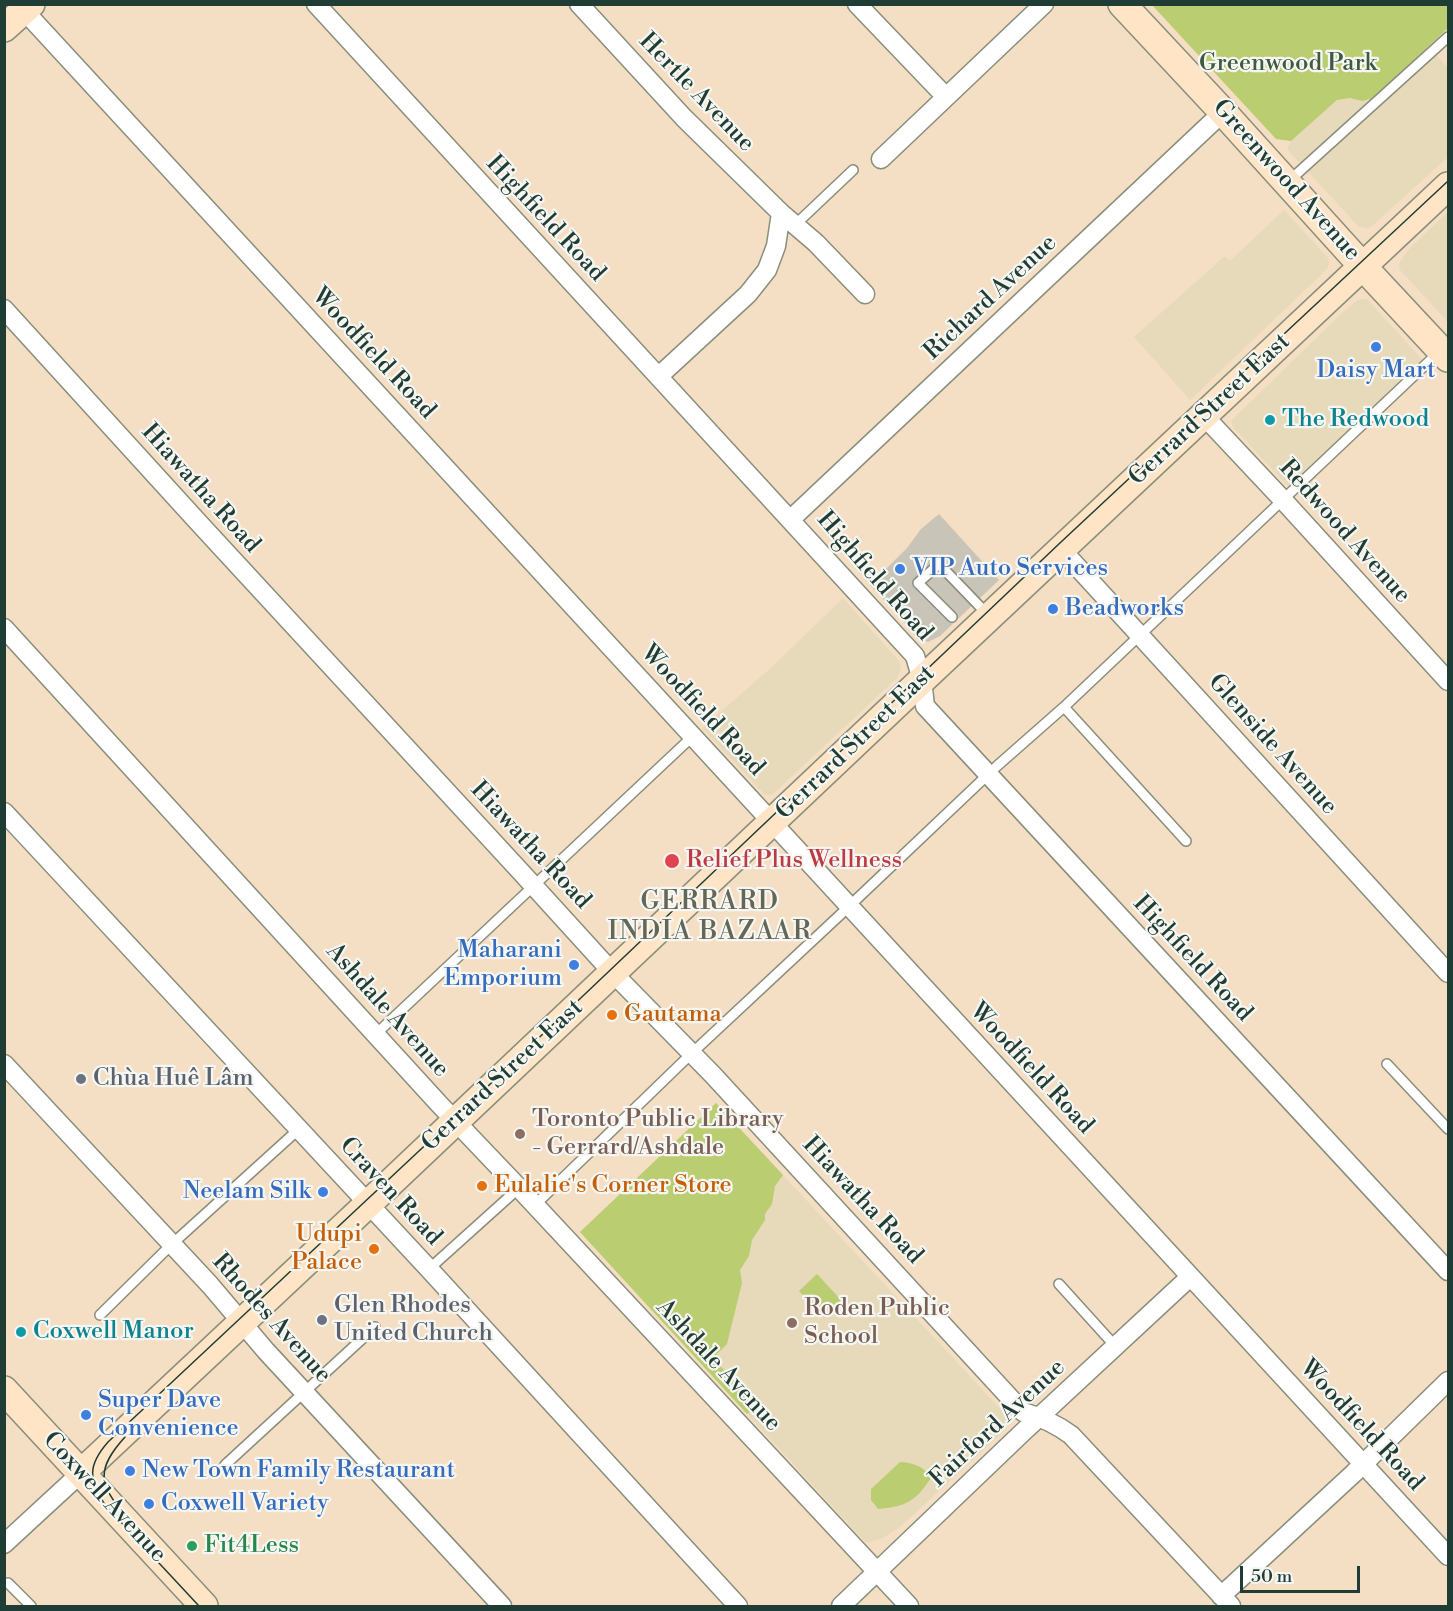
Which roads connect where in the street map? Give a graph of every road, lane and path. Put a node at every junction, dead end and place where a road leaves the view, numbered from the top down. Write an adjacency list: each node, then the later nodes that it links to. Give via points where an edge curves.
1 (316, 4): 20 (street, Highfield Road)
2 (579, 4): 14 (street, Hertle Avenue, via 684,118)
3 (857, 4): 8 (street)
4 (1044, 4): 8 (street)
5 (1122, 4): 9 (main road, Greenwood Avenue)
6 (19, 12): 32 (street, Woodfield Road)
7 (1449, 37): 12 (lane)
8 (946, 97): 10 (street)
9 (1223, 112): 12 (main road, Greenwood Avenue); 23 (street, Richard Avenue)
10 (881, 159)
11 (853, 170): 15 (lane)
12 (1288, 182): 16 (main road, Greenwood Avenue)
13 (1449, 186): 16 (main road, Gerrard Street East)
14 (781, 213): 15 (street, Hertle Avenue); 20 (street, via 776,246 767,270 748,294)
15 (795, 225): 17 (street, Hertle Avenue)
16 (1363, 266): 19 (main road, Greenwood Avenue); 21 (main road, Gerrard Street East)
17 (865, 294)
18 (4, 309): 37 (street, Hiawatha Road)
19 (1442, 348): 22 (lane)
20 (659, 376): 23 (street, Highfield Road)
21 (1203, 416): 22 (street, Redwood Avenue); 24 (main road, Gerrard Street East)
22 (1283, 500): 28 (lane); 30 (street, Redwood Avenue)
23 (791, 519): 29 (street, Highfield Road, via 915,656)
24 (1061, 549): 25 (main road, Gerrard Street East); 28 (street, Glenside Avenue)
25 (989, 616): 26 (lane, via 939,564 918,584); 29 (main road, Gerrard Street East)
26 (952, 617)
27 (4, 628): 41 (street, Ashdale Avenue)
28 (1139, 635): 31 (lane); 40 (street, Glenside Avenue)
29 (922, 680): 33 (street, Highfield Road, via 925,706); 35 (main road, Gerrard Street East)
30 (1449, 681)
31 (1064, 707): 33 (lane); 36 (lane)
32 (693, 736): 35 (street, Woodfield Road); 37 (lane)
33 (988, 774): 38 (lane); 53 (street, Highfield Road)
34 (4, 812): 46 (street, Craven Road)
35 (772, 823): 38 (street, Woodfield Road); 39 (main road, Gerrard Street East)
36 (1186, 841)
37 (534, 885): 39 (street, Hiawatha Road); 41 (lane)
38 (849, 907): 42 (lane); 54 (street, Woodfield Road)
39 (612, 972): 42 (street, Hiawatha Road); 45 (main road, Gerrard Street East)
40 (1449, 973)
41 (376, 1034): 45 (street, Ashdale Avenue)
42 (692, 1054): 50 (lane); 63 (street, Hiawatha Road, via 1023,1412)
43 (4, 1064): 51 (street, Rhodes Avenue)
44 (1387, 1064): 47 (lane)
45 (456, 1121): 48 (street, Ashdale Avenue); 49 (main road, Gerrard Street East)
46 (299, 1129): 49 (street, Craven Road); 51 (lane)
47 (1449, 1129)
48 (519, 1188): 50 (street, Ashdale Avenue); 52 (lane)
49 (368, 1204): 52 (street, Craven Road); 57 (main road, Gerrard Street East)
50 (535, 1204): 69 (street, Ashdale Avenue)
51 (171, 1245): 56 (lane); 57 (street, Rhodes Avenue)
52 (429, 1269): 75 (street, Craven Road)
53 (1449, 1272)
54 (1190, 1277): 59 (street, Fairford Avenue); 64 (street, Woodfield Road)
55 (1059, 1284): 59 (lane)
56 (100, 1315)
57 (241, 1322): 62 (street, Rhodes Avenue); 66 (main road, Gerrard Street East)
58 (375, 1327): 62 (lane)
59 (1116, 1347): 63 (street, Fairford Avenue)
60 (1449, 1381): 64 (street)
61 (4, 1390): 66 (main road, Coxwell Avenue)
62 (304, 1392): 65 (lane); 74 (street, Rhodes Avenue)
63 (1040, 1416): 69 (street, Fairford Avenue); 71 (street, Hiawatha Road, via 1071,1435)
64 (1363, 1463): 68 (street, Woodfield Road); 71 (street)
65 (225, 1465)
66 (81, 1473): 67 (street); 73 (main road, Coxwell Avenue)
67 (4, 1544)
68 (1449, 1557)
69 (877, 1572): 76 (street, Fairford Avenue); 77 (street, Ashdale Avenue)
70 (8, 1583): 72 (lane)
71 (1226, 1601)
72 (31, 1606)
73 (204, 1606)
74 (502, 1606)
75 (738, 1606)
76 (841, 1606)
77 (909, 1606)

